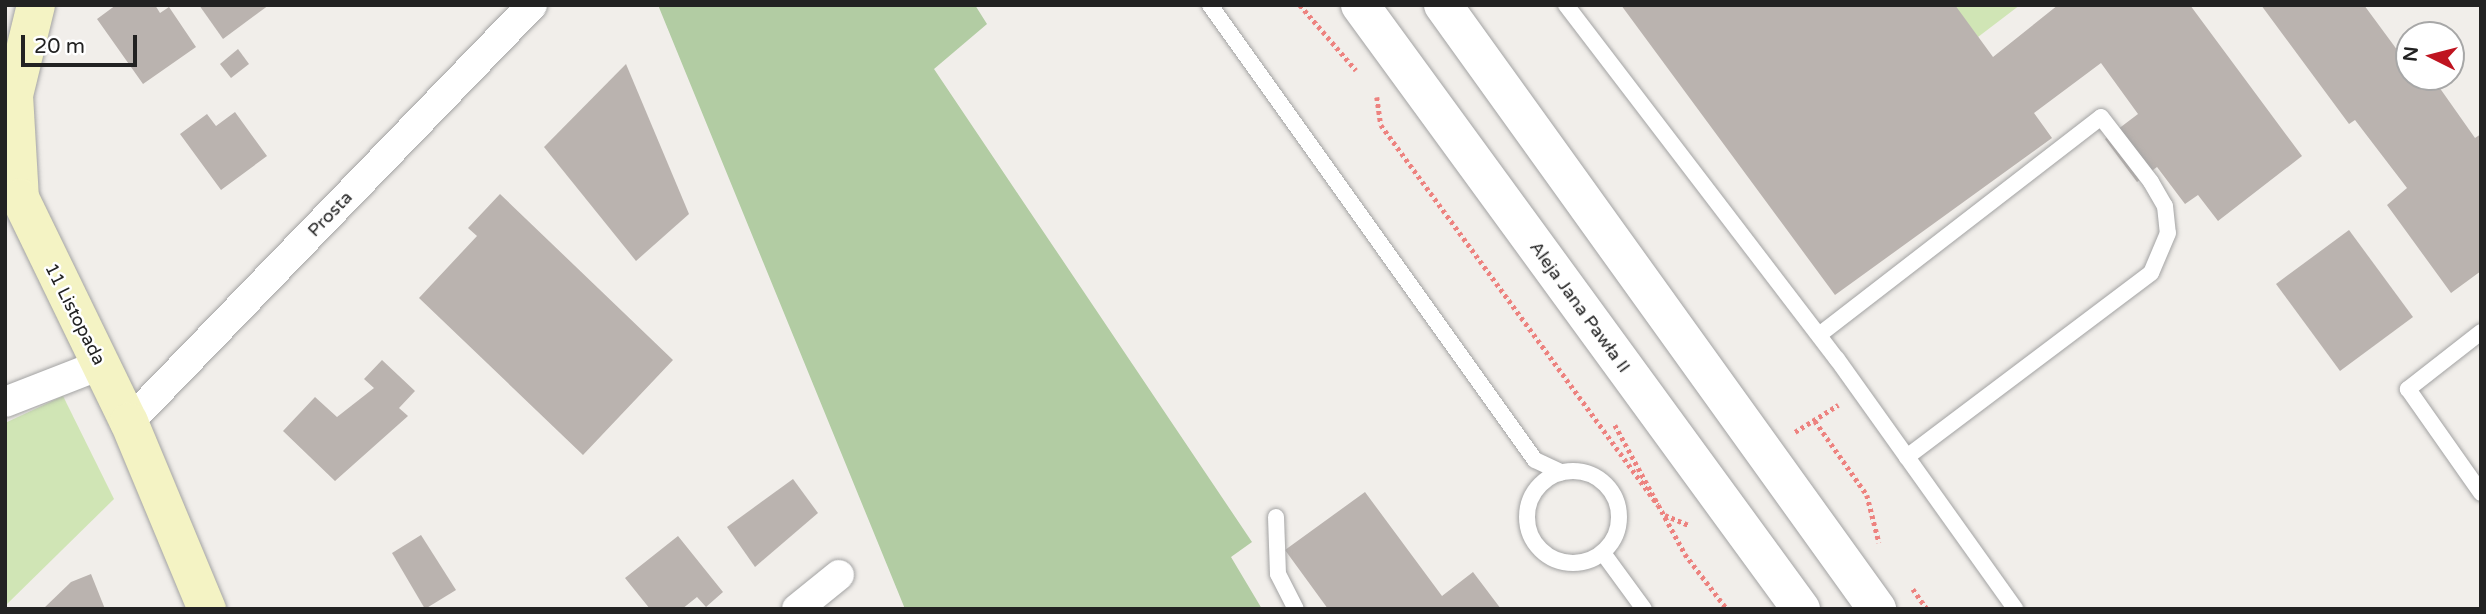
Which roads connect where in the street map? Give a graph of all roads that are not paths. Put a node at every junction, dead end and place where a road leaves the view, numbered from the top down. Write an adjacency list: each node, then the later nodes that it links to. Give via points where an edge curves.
1 (532, 5): 11 (street, Prosta)
2 (1210, 5): 13 (lane, via 1535,460)
3 (1360, 5): 22 (street, Aleja Jana Pawła II)
4 (1443, 5): 23 (street)
5 (1566, 5): 8 (lane)
6 (22, 35): 9 (main road, 11 Listopada, via 14,95 20,198)
7 (2481, 332): 14 (lane, via 2408,389)
8 (1819, 335): 12 (lane); 12 (lane, via 2101,117 2151,181 2165,206 2168,233 2151,273)
9 (100, 365): 10 (street); 11 (main road, 11 Listopada)
10 (5, 402)
11 (129, 422): 18 (main road, 11 Listopada)
12 (1907, 457): 24 (lane)
13 (1561, 472): 16 (lane, via 1592,474 1615,495 1619,526); 16 (lane, via 1536,489 1529,502 1526,517 1536,546 1560,562)
14 (2481, 493)
15 (1276, 517): 20 (lane, via 1278,574)
16 (1603, 554): 21 (lane)
17 (839, 575): 19 (street)
18 (207, 609)
19 (797, 609)
20 (1296, 609)
21 (1644, 609)
22 (1801, 609)
23 (1877, 609)
24 (2015, 609)

